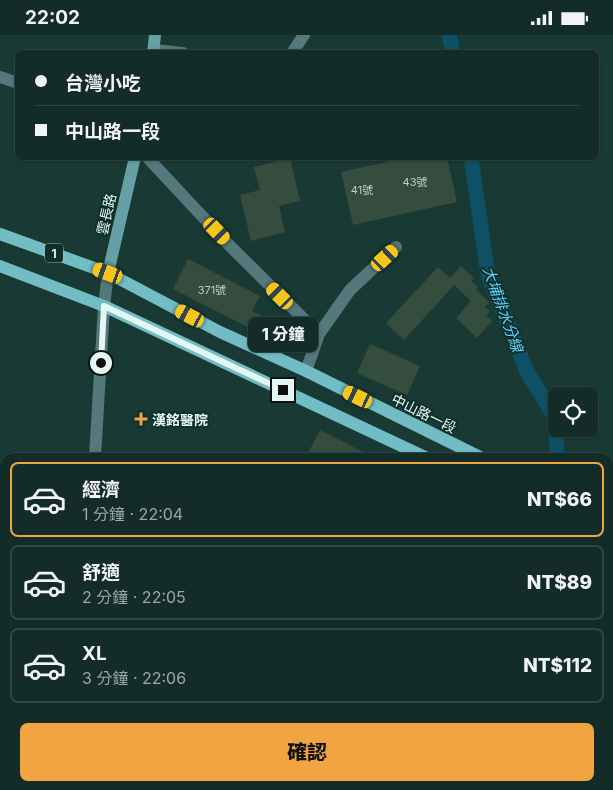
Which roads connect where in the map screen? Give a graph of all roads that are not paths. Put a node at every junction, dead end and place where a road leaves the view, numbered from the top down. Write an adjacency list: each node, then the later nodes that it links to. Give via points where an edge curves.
1 (155, 35): 3 (street)
2 (304, 35): 4 (street)
3 (154, 50)
4 (294, 50)
5 (0, 77): 6 (street)
6 (15, 82)
7 (134, 160): 12 (street, 雲長路)
8 (150, 160): 14 (street)
9 (0, 234): 12 (main road, 中山路一段 / 1)
10 (396, 247): 14 (street, via 350,290)
11 (0, 266): 13 (main road, 1)
12 (108, 273): 13 (street, 雲長路); 15 (main road, 中山路一段 / 1, via 220,332)
13 (104, 306): 16 (street, 雲長路); 17 (main road, 1)
14 (318, 334): 15 (street)
15 (306, 371): 18 (main road, 中山路一段 / 1)
16 (94, 453)
17 (416, 453)
18 (472, 453)

